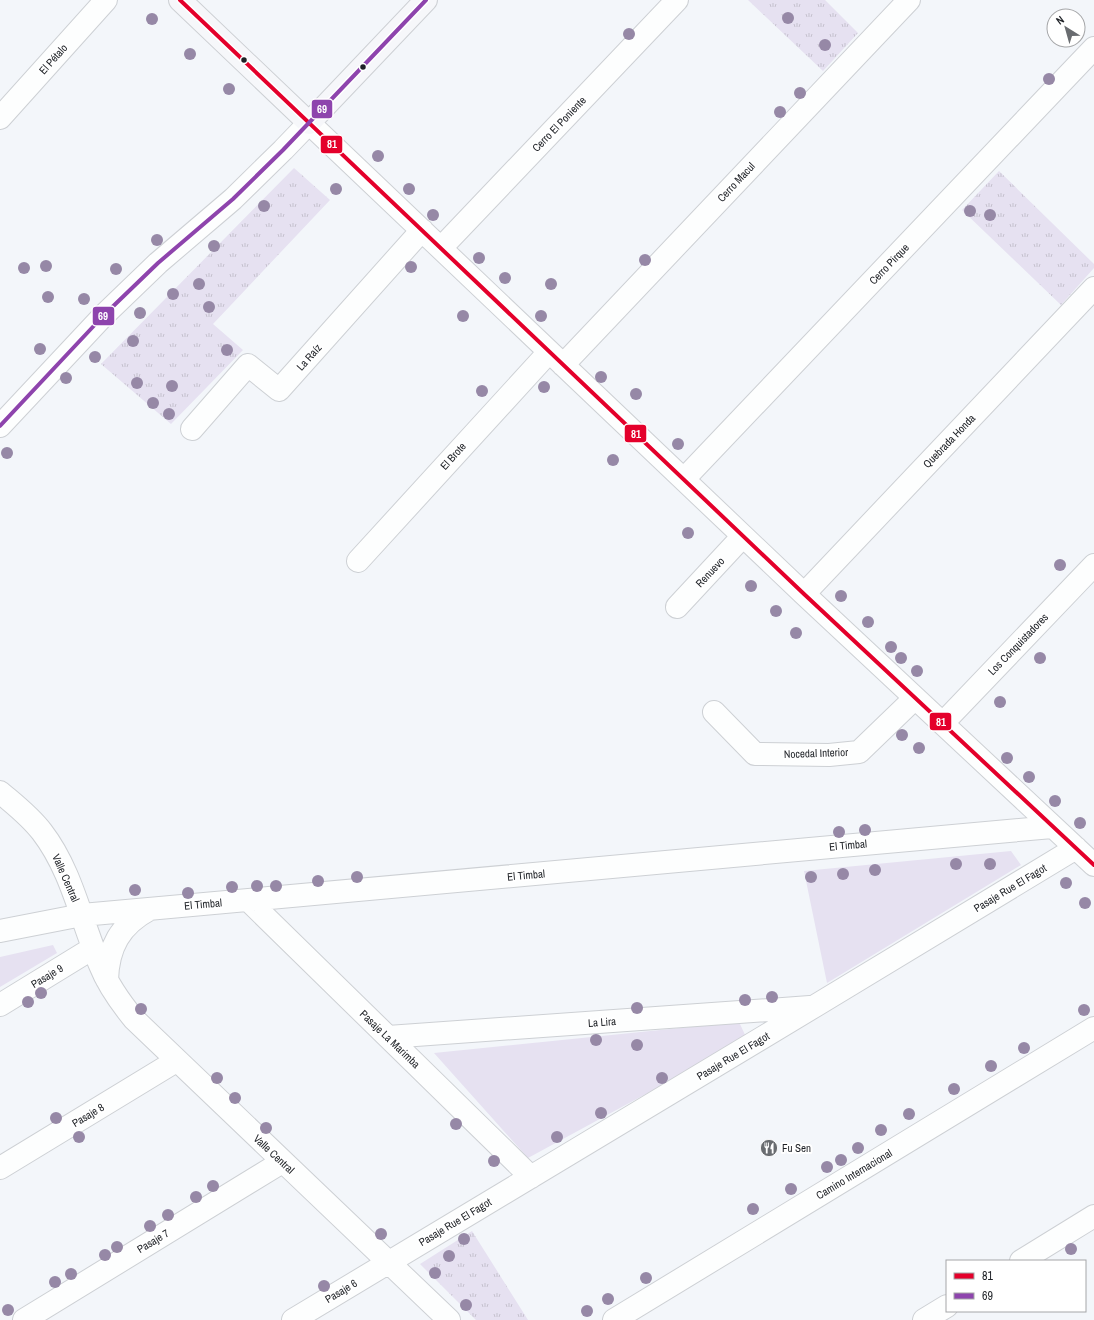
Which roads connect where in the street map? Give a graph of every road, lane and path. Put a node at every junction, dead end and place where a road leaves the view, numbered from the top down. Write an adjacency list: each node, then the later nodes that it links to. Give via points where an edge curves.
1 (106, 0): 7 (street, El Pétalo)
2 (180, 0): 8 (street)
3 (426, 0): 8 (street)
4 (677, 0): 10 (street, Cerro El Poniente)
5 (909, 0): 12 (street, Cerro Macul)
6 (1094, 48): 15 (street, Cerro Pirque)
7 (0, 118)
8 (309, 123): 9 (street); 13 (street, via 234,199 158,263 109,310)
9 (422, 230): 10 (street); 14 (street, La Raíz, via 279,390 248,365)
10 (441, 248): 12 (street)
11 (1094, 288): 19 (street, Quebrada Honda)
12 (556, 358): 15 (street); 17 (street, El Brote)
13 (0, 426)
14 (192, 429)
15 (684, 479): 16 (street)
16 (743, 536): 19 (street); 20 (street, Renuevo)
17 (358, 561)
18 (1090, 578): 23 (street, Los Conquistadores)
19 (804, 594): 21 (street)
20 (677, 607)
21 (915, 698): 22 (street, Nocedal Interior, via 859,752 829,756 755,754); 23 (street)
22 (714, 712)
23 (943, 723): 25 (street)
24 (0, 792): 30 (street, Valle Central, via 27,816 49,842 62,865)
25 (1052, 827): 26 (street); 28 (street, El Timbal)
26 (1076, 848): 27 (street); 35 (street, Pasaje Rue El Fagot)
27 (1094, 865)
28 (248, 900): 29 (street, El Timbal); 37 (street, Pasaje La Marimba)
29 (151, 909): 30 (street, El Timbal); 33 (street, via 126,926 117,938 111,951)
30 (82, 915): 31 (street, El Timbal); 32 (street, Valle Central)
31 (0, 931)
32 (93, 948): 33 (street, Valle Central); 34 (street, Pasaje 9)
33 (107, 981): 38 (street, Valle Central, via 134,1019)
34 (0, 1004)
35 (815, 1006): 37 (street, La Lira); 41 (street, Pasaje Rue El Fagot)
36 (1094, 1028): 49 (street, Camino Internacional)
37 (388, 1037): 41 (street, Pasaje La Marimba)
38 (176, 1062): 39 (street, Valle Central); 40 (street, Pasaje 8)
39 (282, 1162): 44 (street, Valle Central); 46 (street, Pasaje 7)
40 (0, 1168)
41 (531, 1177): 44 (street, Pasaje Rue El Fagot)
42 (1094, 1216): 43 (street)
43 (1023, 1260)
44 (388, 1262): 47 (street, Pasaje 6); 48 (street, Valle Central)
45 (946, 1307): 50 (street)
46 (24, 1320)
47 (293, 1320)
48 (449, 1320)
49 (614, 1320)
50 (924, 1320)

